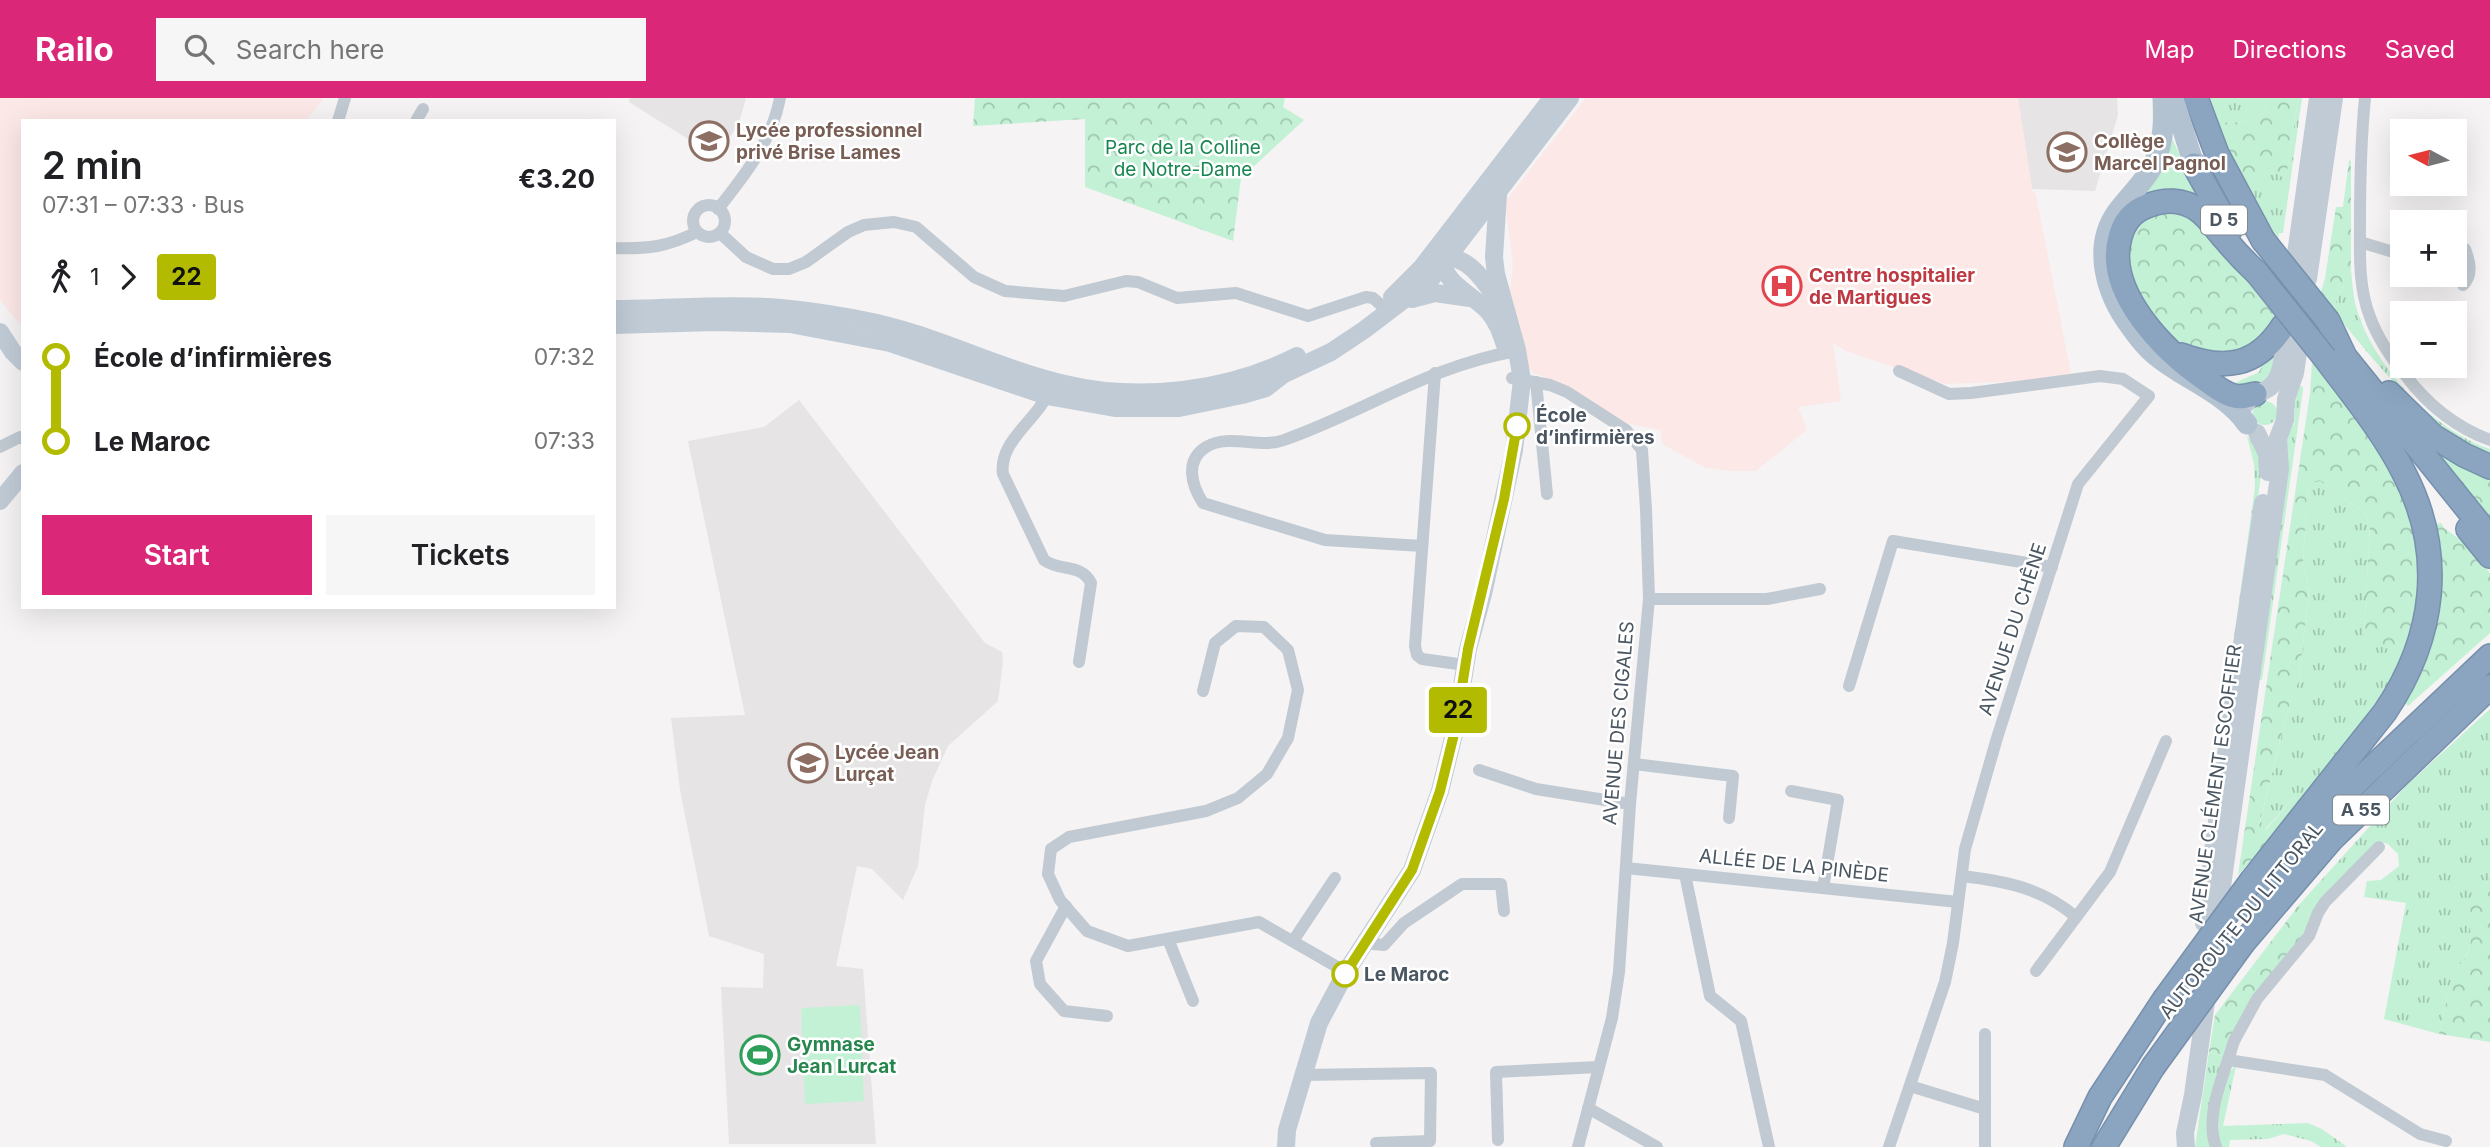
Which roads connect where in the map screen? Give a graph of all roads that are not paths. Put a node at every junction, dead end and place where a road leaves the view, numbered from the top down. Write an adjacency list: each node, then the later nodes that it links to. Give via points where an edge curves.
1 (345, 98): 12 (street)
2 (779, 98): 16 (street, via 761,149)
3 (1552, 98): 23 (main road, via 1480,193)
4 (1570, 98): 15 (main road)
5 (2163, 98): 50 (main road, via 2157,157 2108,230 2106,278 2124,319 2151,352 2232,407)
6 (2173, 98): 14 (main road, D 5)
7 (2196, 98): 32 (highway, D 5, bridge, via 2217,154 2263,240)
8 (2318, 98): 24 (main road)
9 (2334, 98): 26 (main road)
10 (2365, 98): 19 (street)
11 (423, 109): 13 (street)
12 (339, 119)
13 (417, 119)
14 (2194, 165): 25 (highway, D 5)
15 (1499, 191): 23 (main road); 31 (main road, via 1494,257)
16 (718, 209): 17 (street, via 699,210 694,218); 18 (street, via 725,220)
17 (697, 232): 18 (street, via 711,237); 20 (street, via 648,249)
18 (720, 233): 29 (street, via 746,257 773,269 807,262 864,225 894,222 916,227 974,277 1005,291 1064,296 1126,281 1177,298 1236,293 1308,316 1366,297)
19 (2360, 242): 21 (street); 52 (street, via 2362,287 2369,315 2391,357 2444,416)
20 (616, 248)
21 (2390, 251)
22 (2467, 257): 27 (street)
23 (1441, 259): 28 (main road, via 1449,277); 29 (main road); 31 (main road, via 1459,258 1474,270); 46 (main road, via 1431,279 1364,330)
24 (2295, 261)
25 (2257, 273): 38 (highway, via 2192,206 2161,201 2133,214 2119,240 2119,271 2132,304); 43 (highway, bridge)
26 (2308, 279)
27 (2467, 280)
28 (1474, 299): 39 (main road, via 1496,320); 46 (main road, via 1435,293 1412,299 1347,350)
29 (1381, 305): 45 (main road, via 1326,342 1254,375 1154,393)
30 (616, 309): 45 (main road, via 767,307 867,320)
31 (1506, 311): 39 (main road)
32 (2328, 321): 54 (highway, via 2378,383 2433,436); 58 (highway, via 2345,357)
33 (616, 325): 45 (main road, via 790,324 890,343)
34 (2284, 328): 38 (highway, via 2260,354 2232,364 2201,361); 47 (main road, via 2278,375)
35 (0, 330): 36 (main road); 40 (main road)
36 (21, 346)
37 (2299, 346): 48 (main road)
38 (2166, 347): 47 (highway, via 2228,394)
39 (1512, 351): 42 (street); 44 (main road)
40 (21, 360)
41 (1899, 371): 61 (street, AVENUE DU CHÊNE, via 1948,394 2100,376 2123,379 2149,396 2078,484)
42 (1435, 373): 59 (street); 59 (street, via 1279,442 1219,442 1203,448 1192,467 1192,487 1203,503 1325,540)
43 (2339, 377): 60 (highway); 92 (highway, bridge, via 2395,456 2428,541 2428,611 2419,649 2385,712 2252,880)
44 (1524, 380): 56 (street); 63 (street, AVENUE DES CIGALES, via 1550,385 1584,403 1626,430 1642,450); 66 (main road, via 1504,499)
45 (1050, 388): 46 (main road, via 1115,408 1179,408); 65 (street, via 1031,420 1009,444 1001,464 1044,560 1052,566 1077,568 1091,583)
46 (1266, 388)
47 (2259, 393): 48 (main road, via 2276,395); 50 (main road, via 2245,404)
48 (2285, 406): 49 (main road)
49 (2282, 426): 50 (main road, via 2270,434); 113 (main road, AVENUE CLÉMENT ESCOFFIER, via 2277,493)
50 (2252, 429): 112 (main road, AVENUE CLÉMENT ESCOFFIER, via 2264,446 2268,469)
51 (21, 438): 53 (street)
52 (2490, 440)
53 (0, 447)
54 (2490, 467)
55 (21, 475): 57 (main road)
56 (1547, 494)
57 (0, 501)
58 (2490, 537)
59 (1422, 546): 66 (street, via 1417,655)
60 (2490, 556)
61 (2052, 567): 67 (street, via 1893,541); 79 (street, AVENUE DU CHÊNE, via 1965,849)
62 (1820, 589): 63 (street, via 1767,599)
63 (1649, 599): 71 (street, AVENUE DES CIGALES)
64 (2490, 656): 92 (highway, AUTOROUTE DU LITTORAL / A 55, via 2338,800)
65 (1079, 662)
66 (1465, 665): 87 (main road, via 1440,791 1412,870)
67 (1849, 686)
68 (2490, 687): 111 (highway, AUTOROUTE DU LITTORAL / A 55, bridge, via 2331,840 2243,943 2153,1067)
69 (1203, 691): 83 (street, via 1215,643 1236,626 1264,627 1288,650 1298,690 1288,738 1266,774 1238,798 1206,811 1069,837 1051,849 1048,874)
70 (2166, 741): 85 (street, via 2110,872)
71 (1634, 764): 74 (street, AVENUE DES CIGALES); 75 (street, via 1732,776)
72 (1479, 770): 74 (street, via 1536,789)
73 (1791, 791): 81 (street, via 1838,800)
74 (1630, 804): 77 (street, AVENUE DES CIGALES)
75 (1729, 818)
76 (2379, 847): 95 (street, via 2325,902 2309,936 2257,999)
77 (1626, 868): 78 (street, ALLÉE DE LA PINÈDE); 96 (street, AVENUE DES CIGALES, via 1619,972)
78 (1685, 874): 81 (street, ALLÉE DE LA PINÈDE); 107 (street, via 1710,996 1741,1021)
79 (1962, 876): 82 (street, AVENUE DU CHÊNE); 85 (street, via 2015,884)
80 (1335, 878): 88 (street)
81 (1823, 888): 82 (street, ALLÉE DE LA PINÈDE)
82 (1958, 902): 98 (street, AVENUE DU CHÊNE, via 1945,982)
83 (1066, 906): 86 (street, via 1087,931 1128,946); 93 (street, via 1036,961 1040,984 1064,1010)
84 (1504, 911): 87 (street, via 1500,884 1462,884 1404,922 1384,945)
85 (2076, 917): 89 (street)
86 (1168, 939): 88 (street, via 1259,922); 91 (street)
87 (1366, 940): 90 (main road)
88 (1293, 941): 90 (street)
89 (2036, 971)
90 (1346, 972): 97 (main road, via 1319,1023)
91 (1193, 1001)
92 (2163, 1009): 110 (highway, AUTOROUTE DU LITTORAL / A 55)
93 (1107, 1016)
94 (1985, 1034): 100 (street)
95 (2228, 1059): 102 (street, via 2325,1075 2420,1134); 114 (street, via 2212,1127)
96 (1598, 1067): 99 (street, AVENUE DES CIGALES); 101 (street, via 1496,1072)
97 (1302, 1075): 103 (street, via 1431,1073 1430,1141); 104 (main road)
98 (1910, 1086): 100 (street); 108 (street, AVENUE DU CHÊNE)
99 (1588, 1108): 105 (street, AVENUE DES CIGALES); 106 (street)
100 (1985, 1109): 109 (street)
101 (1498, 1140)
102 (2446, 1141)
103 (1377, 1143)
104 (1286, 1147)
105 (1578, 1147)
106 (1657, 1147)
107 (1769, 1147)
108 (1889, 1147)
109 (1985, 1147)
110 (2077, 1147)
111 (2104, 1147)
112 (2174, 1147)
113 (2186, 1147)
114 (2216, 1147)

